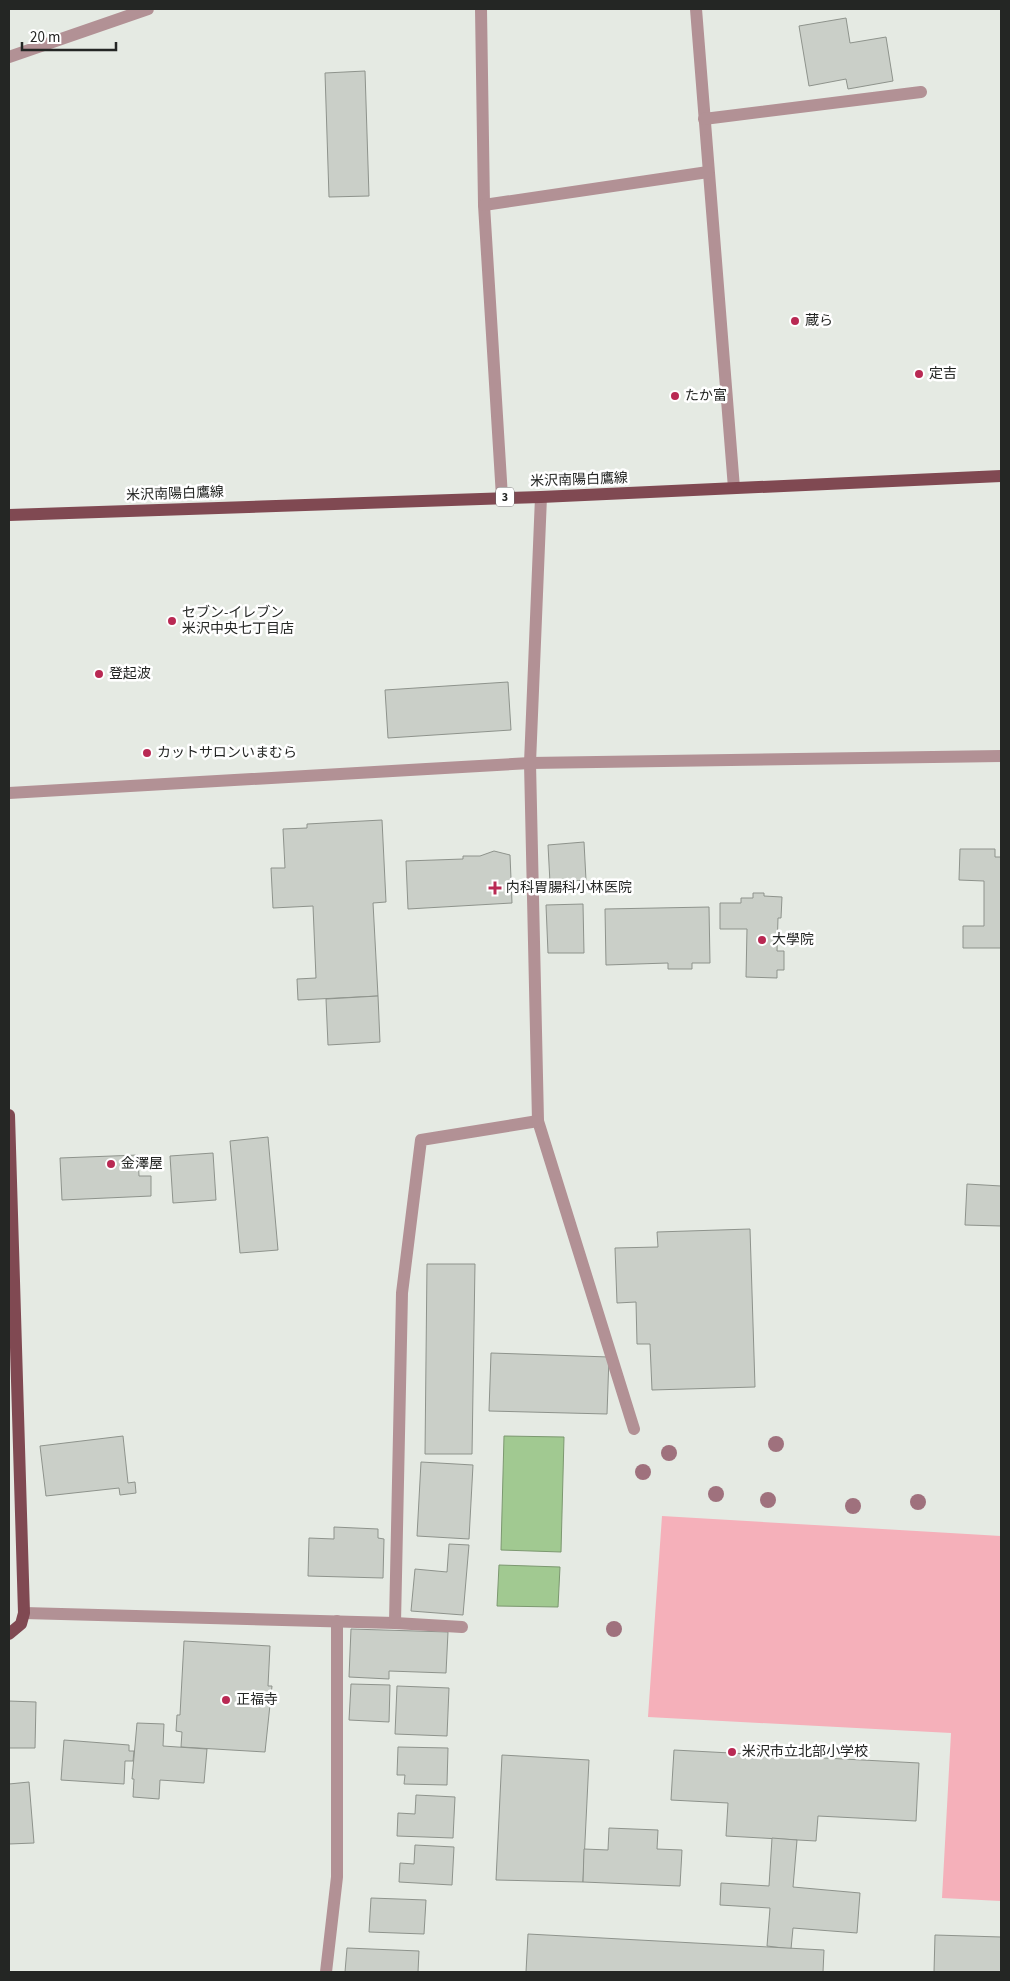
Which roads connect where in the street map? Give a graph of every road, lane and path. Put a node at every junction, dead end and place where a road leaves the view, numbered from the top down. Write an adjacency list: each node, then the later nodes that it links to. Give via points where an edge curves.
1 (148, 9): 4 (street)
2 (481, 9): 8 (street)
3 (696, 9): 6 (street)
4 (9, 57)
5 (921, 92): 6 (street)
6 (704, 120): 7 (street)
7 (708, 172): 8 (street); 10 (street)
8 (484, 205): 11 (street)
9 (1001, 476): 10 (main road, 米沢南陽白鷹線 / 3)
10 (734, 488): 12 (main road, 米沢南陽白鷹線 / 3)
11 (502, 497): 12 (main road, 米沢南陽白鷹線 / 3); 13 (main road, 米沢南陽白鷹線 / 3)
12 (541, 497): 15 (street)
13 (9, 515)
14 (1001, 756): 15 (street)
15 (530, 763): 16 (street); 18 (street)
16 (9, 793)
17 (9, 1115): 20 (main road)
18 (538, 1121): 19 (street); 22 (street, via 421,1140 402,1293)
19 (634, 1429)
20 (24, 1613): 21 (street); 24 (main road, via 21,1624)
21 (337, 1621): 22 (street); 25 (street, via 337,1877)
22 (395, 1623): 23 (street)
23 (462, 1627)
24 (9, 1634)
25 (326, 1972)

